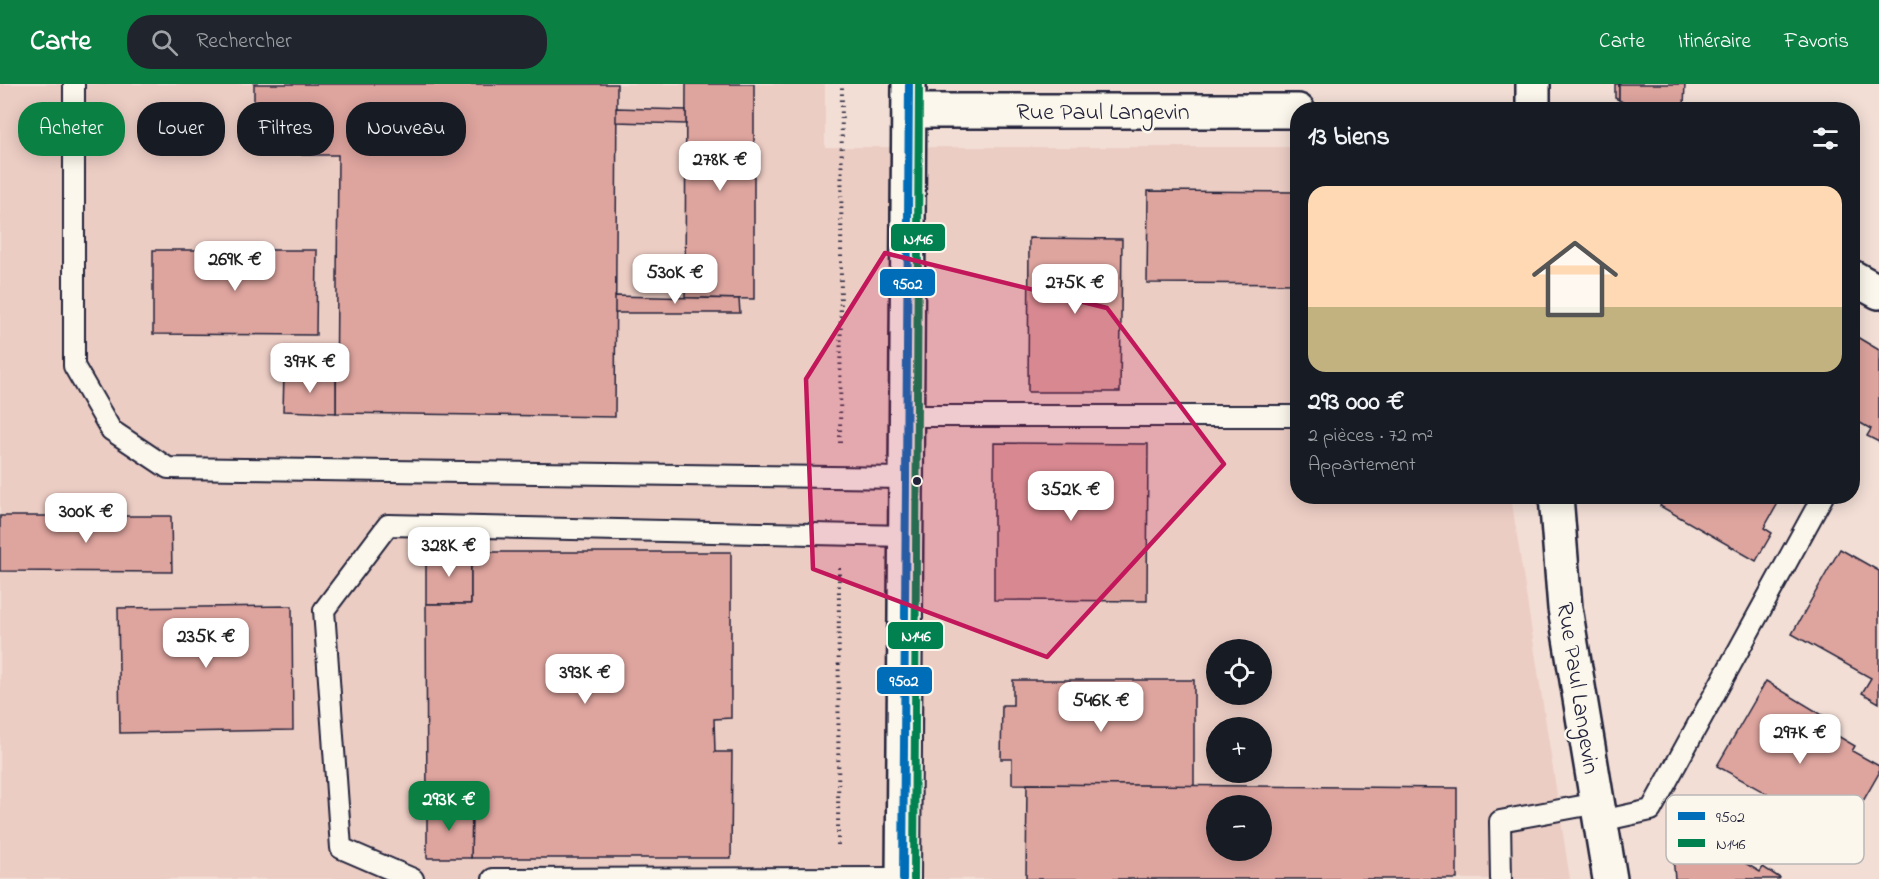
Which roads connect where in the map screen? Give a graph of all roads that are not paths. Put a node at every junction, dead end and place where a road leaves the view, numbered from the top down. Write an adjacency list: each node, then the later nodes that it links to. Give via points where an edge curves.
1 (74, 84): 10 (lane, via 74,366 111,430 168,468)
2 (1533, 84): 4 (street)
3 (909, 98): 5 (street, Rue Paul Langevin); 8 (street)
4 (1533, 102)
5 (1290, 111)
6 (1860, 281): 7 (street)
7 (1879, 292)
8 (906, 416): 9 (lane); 10 (street)
9 (1290, 416)
10 (906, 478): 13 (street)
11 (1557, 504): 14 (street, Rue Paul Langevin, via 1565,608)
12 (1819, 504): 14 (lane, via 1651,810)
13 (906, 536): 15 (lane, via 388,525 324,610 337,800 341,848); 17 (street)
14 (1599, 812): 18 (lane, via 1500,821); 19 (street, Rue Paul Langevin)
15 (413, 879)
16 (493, 879): 17 (lane)
17 (903, 879)
18 (1501, 879)
19 (1610, 879)

